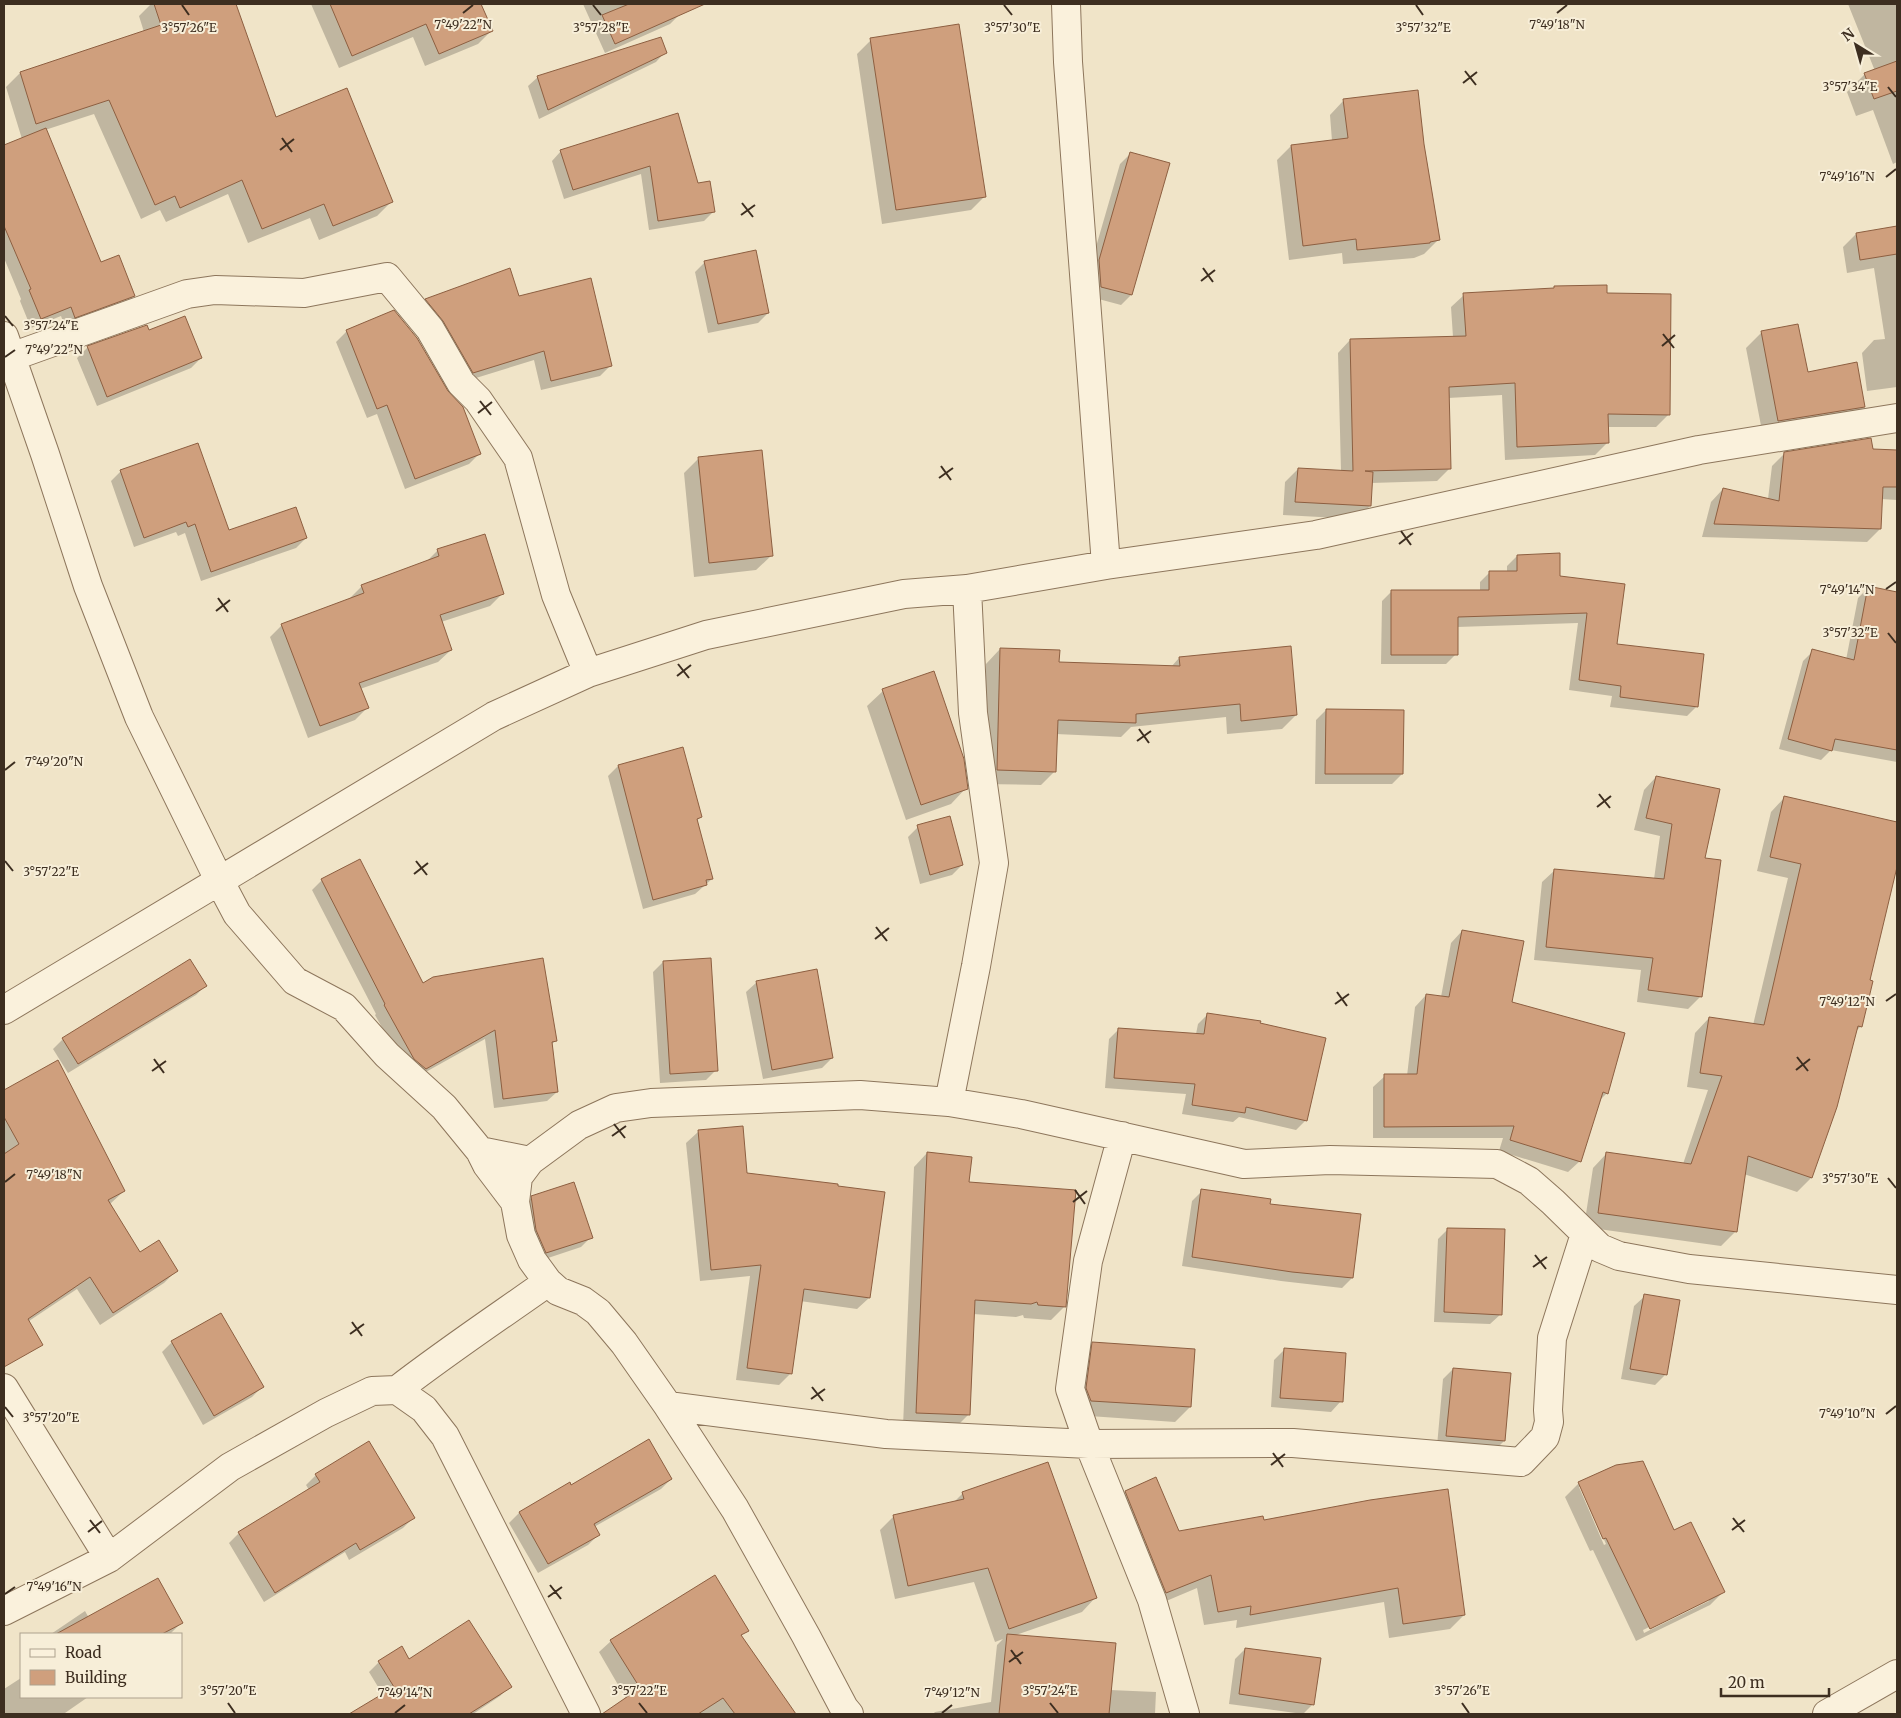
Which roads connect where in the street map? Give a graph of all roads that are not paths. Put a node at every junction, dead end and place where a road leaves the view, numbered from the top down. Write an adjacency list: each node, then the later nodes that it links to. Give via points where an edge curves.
1 (1066, 4): 5 (street)
2 (7, 346): 3 (street); 7 (street, via 187,294 215,290 304,293 387,277 430,329 460,383 478,400 518,458 556,596)
3 (14, 397): 8 (street, via 139,717)
4 (1897, 418): 5 (street, via 1699,450 1316,535)
5 (1106, 565): 6 (street)
6 (967, 589): 7 (street, via 904,594 706,634); 10 (street, via 973,713 994,863)
7 (588, 674): 8 (street, via 494,716)
8 (218, 880): 9 (street); 12 (street, via 238,914 295,981 344,1007 387,1056 444,1107)
9 (4, 1010)
10 (949, 1102): 11 (street); 13 (street, via 860,1095 651,1103 616,1108 579,1125)
11 (1122, 1136): 15 (street, via 1244,1164 1330,1160 1497,1164 1529,1181); 21 (street, via 1088,1262 1070,1389)
12 (480, 1151): 13 (street); 14 (street)
13 (530, 1161): 14 (street, via 518,1177)
14 (515, 1202): 16 (street, via 521,1235 532,1260)
15 (1585, 1234): 17 (street, via 1600,1248 1619,1256 1672,1266); 21 (street, via 1552,1338 1549,1422 1545,1438 1521,1462 1293,1443)
16 (548, 1282): 19 (street); 20 (street, via 558,1292 583,1301 598,1312)
17 (1897, 1290)
18 (4, 1388): 22 (street)
19 (397, 1390): 22 (street, via 372,1391 230,1467); 25 (street, via 424,1409 444,1436)
20 (668, 1406): 21 (street, via 886,1434); 26 (street, via 735,1509)
21 (1089, 1444): 27 (street, via 1152,1600)
22 (109, 1558): 23 (street)
23 (4, 1611)
24 (1897, 1674): 28 (street)
25 (579, 1712)
26 (849, 1714)
27 (1185, 1714)
28 (1827, 1714)

